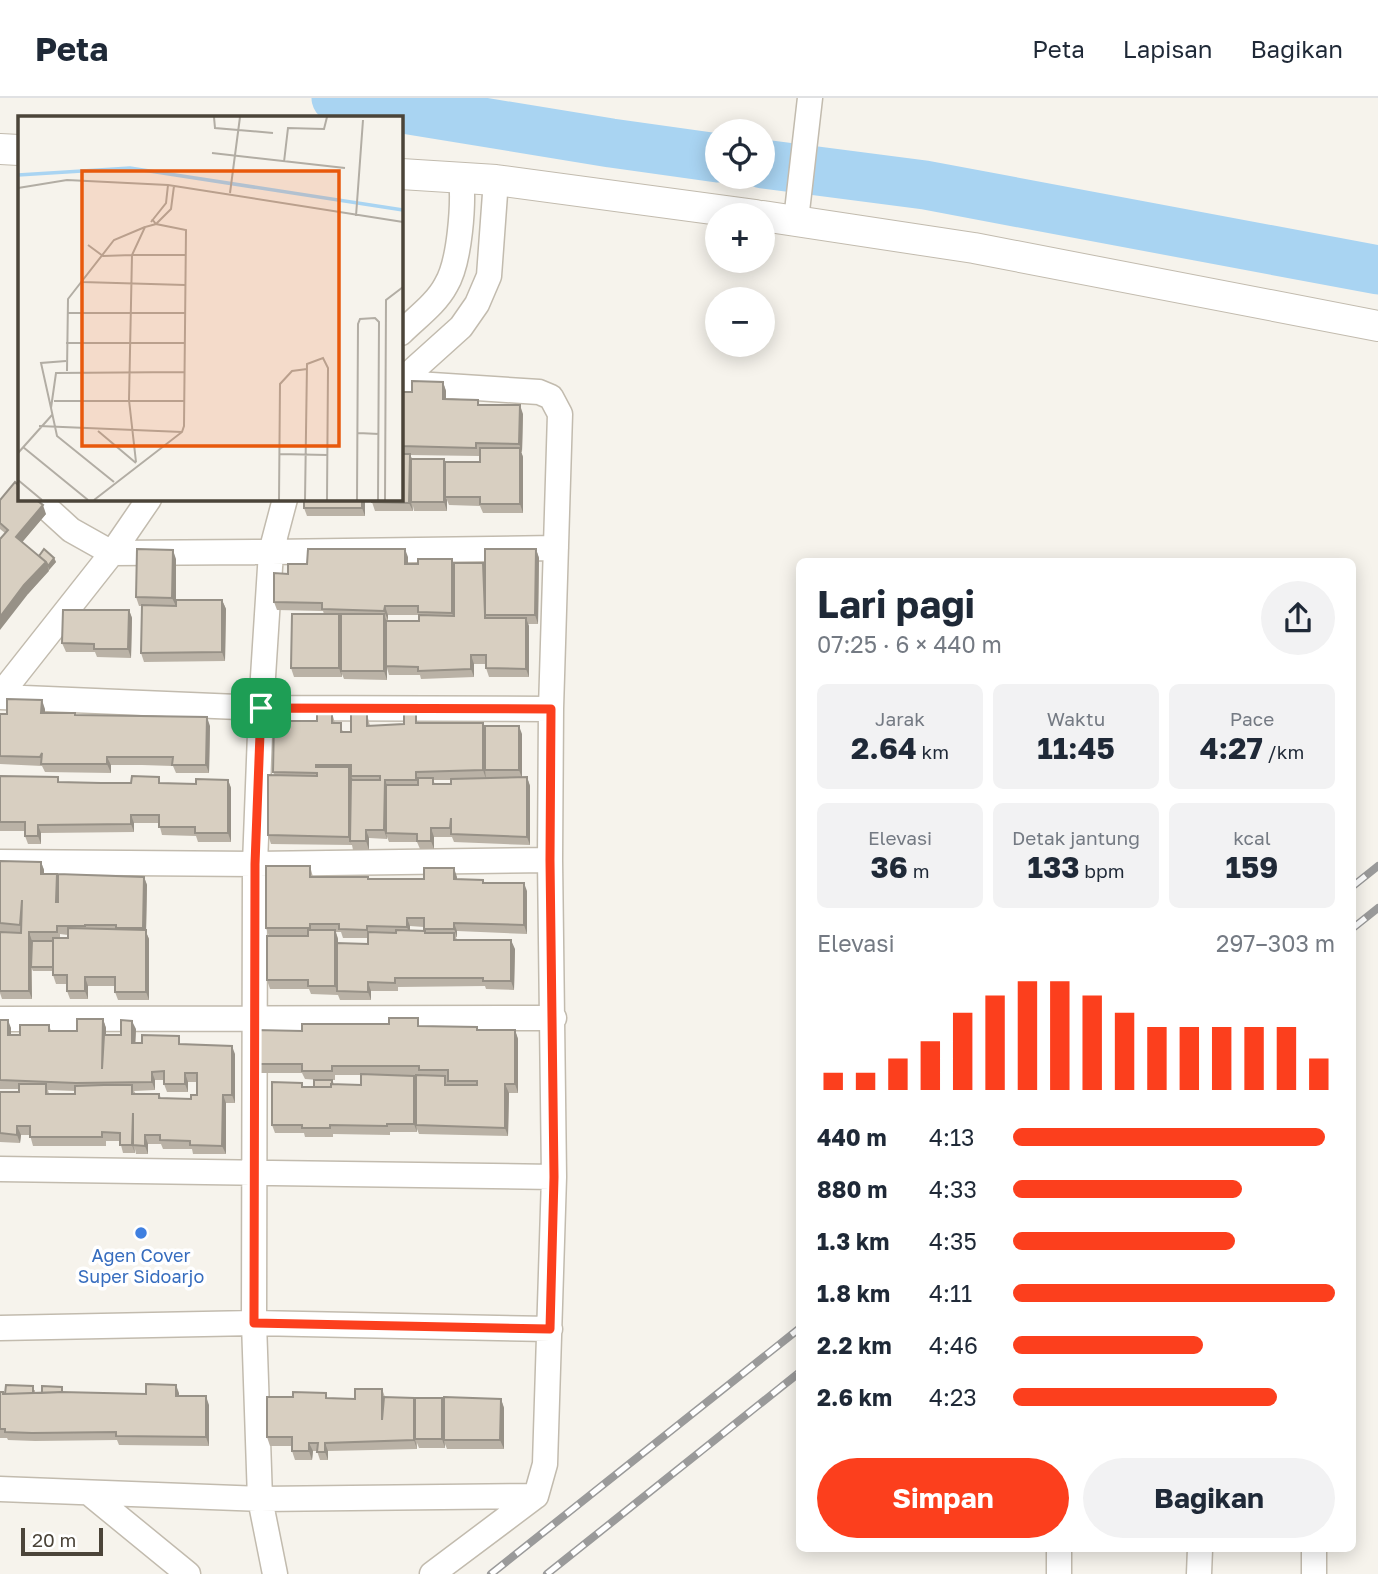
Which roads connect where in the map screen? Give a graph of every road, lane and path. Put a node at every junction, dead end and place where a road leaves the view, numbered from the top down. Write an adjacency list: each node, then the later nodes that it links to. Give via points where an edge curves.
1 (810, 98): 8 (street)
2 (0, 149): 3 (street)
3 (18, 150)
4 (402, 174): 5 (street)
5 (461, 192): 6 (street); 11 (street, via 453,271 446,286)
6 (496, 197): 7 (street); 12 (street, via 489,276 477,304 461,327)
7 (705, 211)
8 (797, 214): 9 (street); 10 (street)
9 (775, 215)
10 (1378, 326)
11 (402, 332)
12 (402, 381)
13 (402, 382): 17 (street, via 539,392 551,397 559,415)
14 (38, 500): 19 (street, via 71,530)
15 (148, 500): 19 (street)
16 (285, 500): 18 (street)
17 (556, 548): 18 (street); 22 (street)
18 (271, 552): 19 (street); 21 (street)
19 (112, 553): 20 (street)
20 (0, 696): 21 (street)
21 (261, 708): 22 (street); 25 (street)
22 (551, 709): 23 (street)
23 (550, 860): 25 (street); 26 (street)
24 (0, 862): 25 (street)
25 (255, 864): 28 (street)
26 (554, 1018): 28 (street); 31 (street)
27 (0, 1019): 28 (street)
28 (256, 1019): 30 (street)
29 (0, 1169): 30 (street)
30 (255, 1171): 31 (street); 32 (street)
31 (554, 1177): 34 (street)
32 (254, 1323): 33 (street); 34 (street); 38 (street)
33 (0, 1328)
34 (550, 1329): 37 (street, via 545,1464)
35 (0, 1489): 36 (street)
36 (89, 1493): 38 (street); 42 (street)
37 (536, 1496): 38 (street); 44 (street)
38 (260, 1499): 43 (street)
39 (1059, 1552): 45 (street)
40 (1199, 1552): 46 (street)
41 (1314, 1552): 47 (street)
42 (188, 1574)
43 (275, 1574)
44 (432, 1574)
45 (1059, 1574)
46 (1199, 1574)
47 (1314, 1574)

